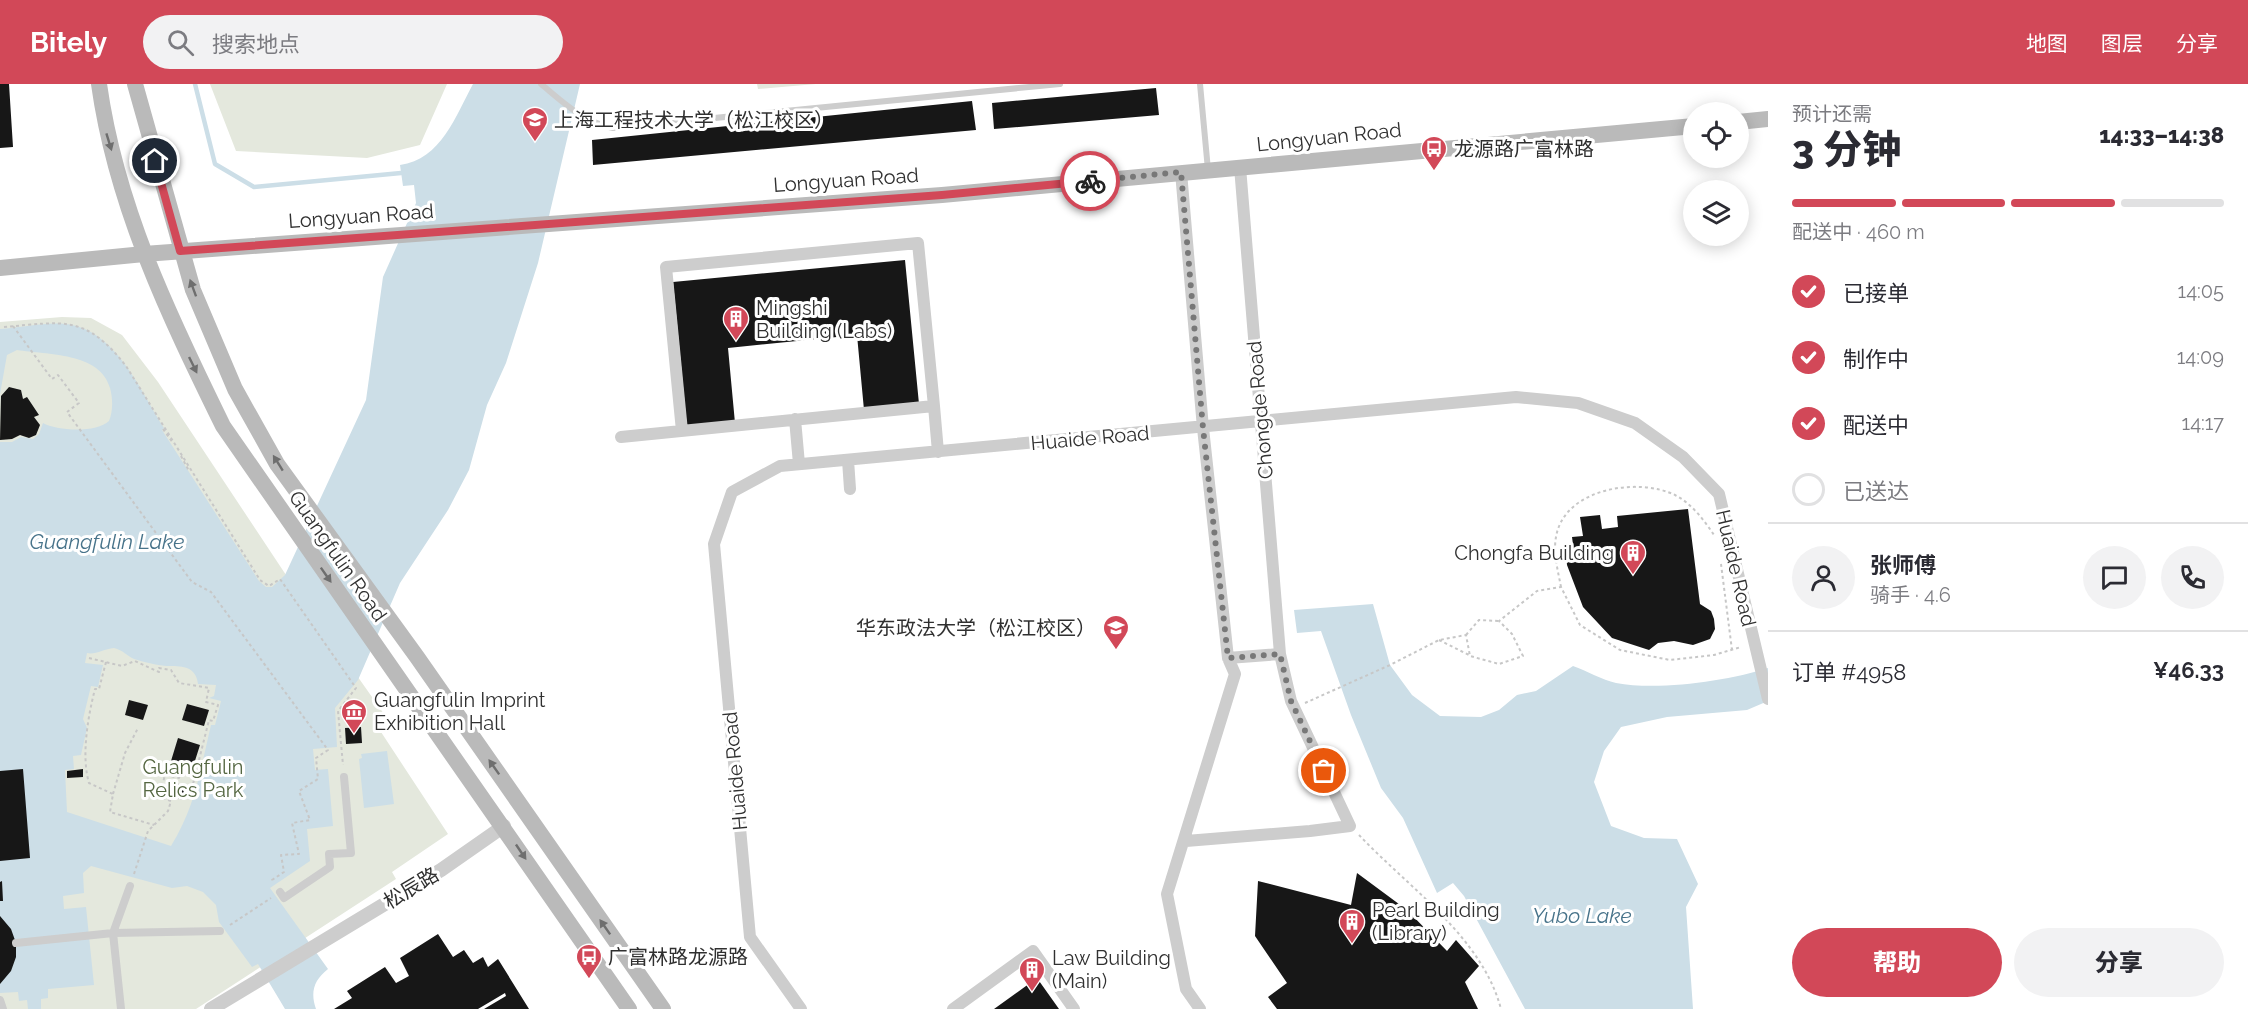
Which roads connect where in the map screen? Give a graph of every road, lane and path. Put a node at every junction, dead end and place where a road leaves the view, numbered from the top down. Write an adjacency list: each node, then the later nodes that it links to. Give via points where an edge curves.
1 (99, 84): 13 (main road, Guangfulin Road, one-way to 13, via 106,133)
2 (135, 84): 12 (main road, Guangfulin Road)
3 (541, 84): 4 (lane, via 579,115 613,128)
4 (1060, 84)
5 (1200, 84): 10 (lane)
6 (1764, 120): 7 (main road)
7 (1749, 121)
8 (1683, 127): 9 (main road, Longyuan Road)
9 (1240, 167): 10 (main road, Longyuan Road); 19 (street, Chongde Road)
10 (1208, 170): 11 (main road, Longyuan Road)
11 (1181, 172): 12 (main road, Longyuan Road, via 942,195); 20 (street)
12 (180, 251): 13 (main road, Longyuan Road); 65 (main road, Guangfulin Road, one-way to 12, via 277,464 235,389)
13 (144, 254): 14 (main road, Longyuan Road); 52 (main road, Guangfulin Road, one-way to 52, via 223,426)
14 (0, 268)
15 (4, 327): 16 (path)
16 (13, 327): 24 (path, via 64,323 98,335 126,366); 56 (path, via 52,379 58,375 79,403 67,412 192,582 211,592 328,750 316,758 318,779 299,790 310,820 292,823 299,854 281,855 284,872 272,880)
17 (934, 406): 18 (street); 22 (street, via 918,243 666,267); 25 (street)
18 (795, 419): 22 (street); 28 (street)
19 (1262, 422): 20 (street, Huaide Road); 37 (street, Huaide Road, via 1516,397 1578,403 1635,423 1683,457 1719,494); 39 (street, Chongde Road)
20 (1203, 428): 25 (street, Huaide Road); 42 (street)
21 (163, 429): 24 (path)
22 (682, 431): 23 (street)
23 (621, 437)
24 (175, 443): 26 (path)
25 (938, 452): 27 (street, Huaide Road)
26 (181, 454): 29 (path); 48 (path, via 260,580 269,586 280,579 356,688 338,711)
27 (848, 460): 28 (street, Huaide Road); 30 (street)
28 (799, 465): 66 (street, Huaide Road, via 780,466 732,492 714,544 750,937)
29 (189, 471)
30 (850, 489)
31 (1716, 544): 33 (path, via 1714,534 1694,508 1677,496 1651,486 1624,485 1590,496 1566,513 1556,535)
32 (1719, 555): 38 (path)
33 (1561, 587): 34 (path, via 1536,591); 38 (path, via 1580,625 1620,650 1670,660)
34 (1499, 621): 35 (path, via 1479,620); 40 (path, via 1512,634 1522,656 1500,664)
35 (1466, 635): 36 (path); 40 (path)
36 (1439, 640): 40 (path); 45 (path)
37 (1753, 644): 38 (path); 44 (street, Huaide Road)
38 (1732, 650)
39 (1280, 654): 42 (street); 45 (street, Chongde Road)
40 (1470, 656)
41 (89, 658): 43 (path)
42 (1228, 658): 54 (street, via 1235,674)
43 (106, 662): 49 (path, via 122,666 135,661 159,672 159,668 171,670 179,682 209,688 206,702 218,705 213,721 209,720 192,788); 50 (path, via 99,689 94,689 87,721 87,776 89,783)
44 (1768, 699)
45 (1294, 708): 53 (street, Chongde Road)
46 (138, 728): 50 (path, via 125,753)
47 (183, 765): 51 (path, via 179,778 165,775 159,797 171,801 168,811)
48 (344, 777): 56 (street, via 351,853 329,854 330,867 284,898)
49 (188, 786)
50 (113, 794): 51 (path, via 110,812)
51 (154, 825): 55 (path, via 148,831)
52 (504, 826): 63 (street, 松辰路, via 441,870); 64 (main road, Guangfulin Road, one-way to 64)
53 (1350, 826): 54 (street); 70 (path, via 1467,940)
54 (1186, 841): 69 (street, via 1167,894 1186,989)
55 (130, 886): 58 (street)
56 (278, 889): 57 (path)
57 (220, 931): 58 (street)
58 (113, 933): 59 (street); 62 (street)
59 (16, 943)
60 (0, 1000): 61 (street)
61 (3, 1009)
62 (121, 1009)
63 (211, 1009)
64 (629, 1009)
65 (663, 1009)
66 (801, 1009)
67 (953, 1009): 68 (street, via 1033,951)
68 (1074, 1009)
69 (1200, 1009)
70 (1501, 1009)

